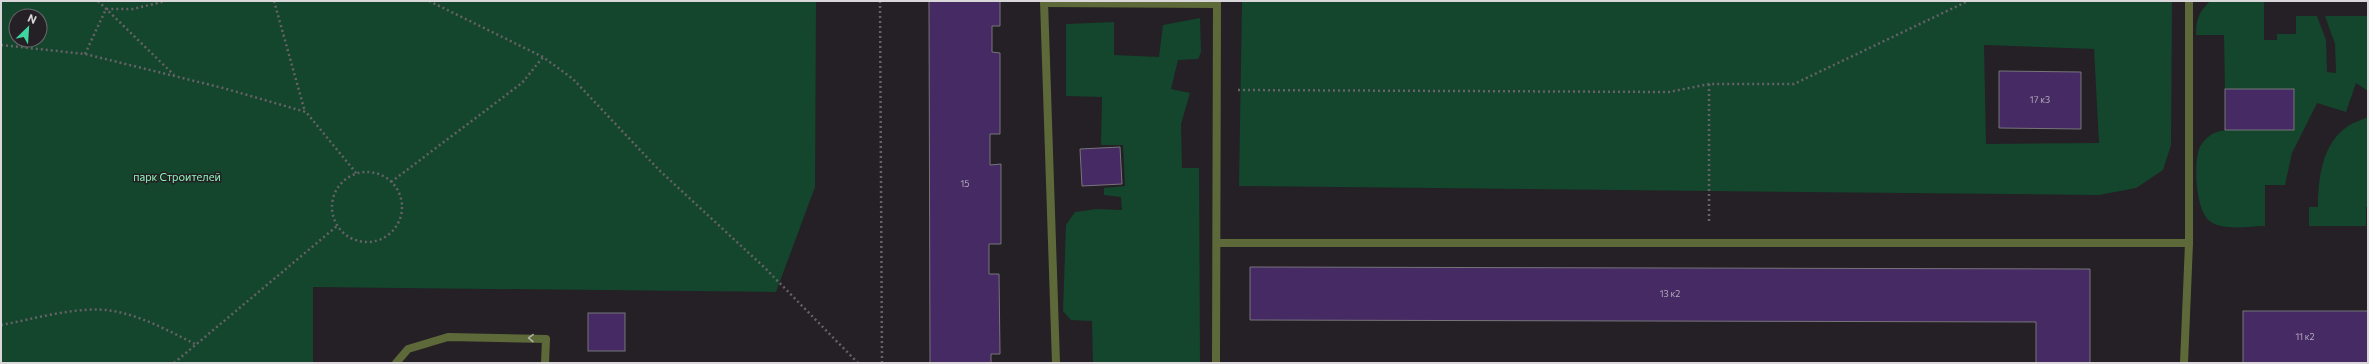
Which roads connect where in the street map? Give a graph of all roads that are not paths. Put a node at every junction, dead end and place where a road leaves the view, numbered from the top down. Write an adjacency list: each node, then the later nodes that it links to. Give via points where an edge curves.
1 (2189, 1): 5 (lane)
2 (1044, 2): 3 (lane); 8 (lane)
3 (1217, 2): 4 (lane)
4 (1217, 243): 5 (lane); 9 (lane)
5 (2189, 243): 10 (lane)
6 (396, 363): 7 (lane, one-way to 6, via 546,339 448,337 408,349)
7 (545, 363)
8 (1056, 363)
9 (1216, 363)
10 (2184, 363)

